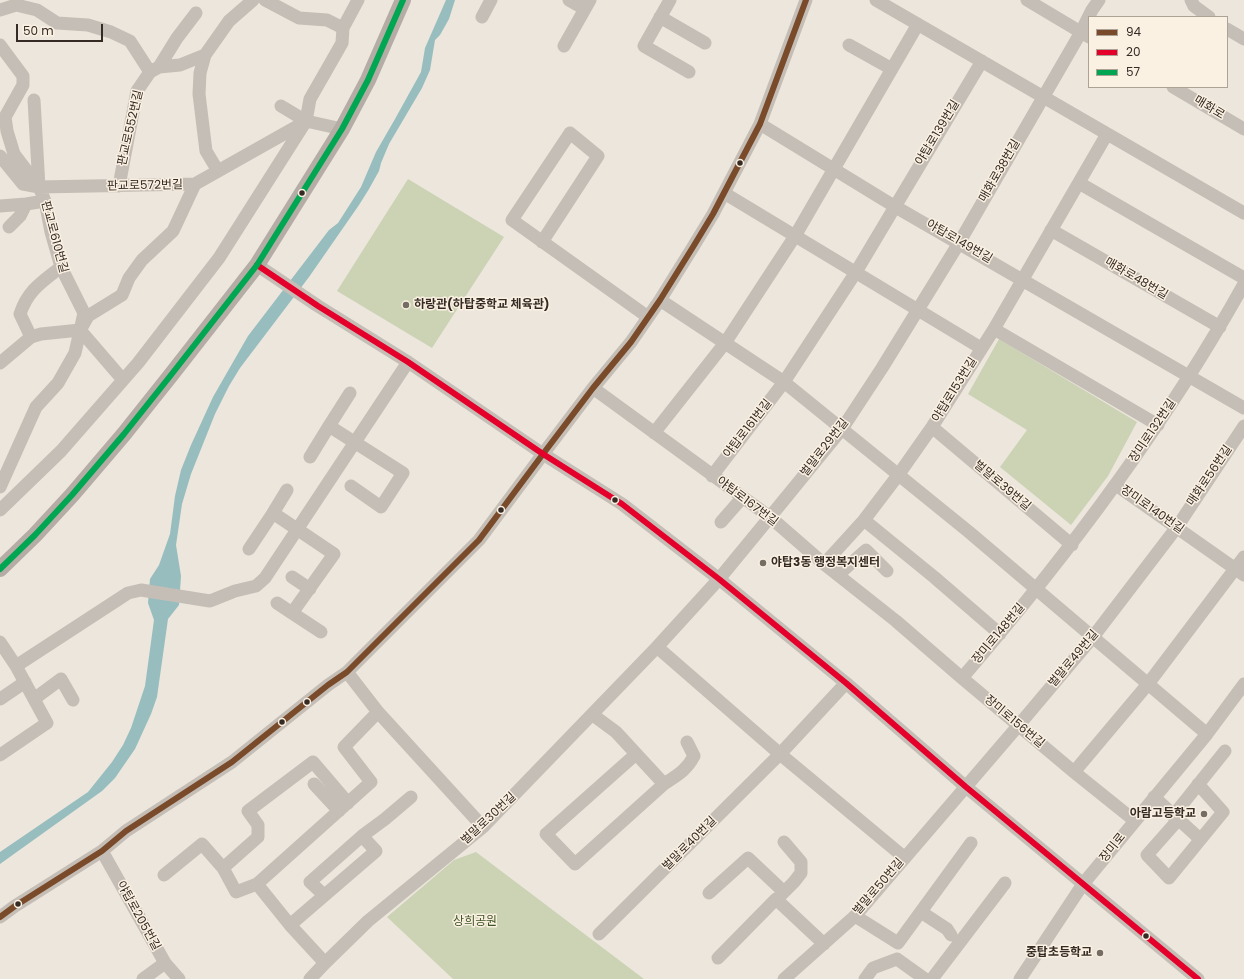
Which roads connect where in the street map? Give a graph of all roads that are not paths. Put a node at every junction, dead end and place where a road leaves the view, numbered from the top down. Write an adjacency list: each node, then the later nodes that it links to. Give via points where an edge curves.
1 (253, 0): 30 (street, via 229,21)
2 (265, 0): 22 (street, via 299,18 327,20)
3 (358, 0): 22 (street)
4 (403, 0): 42 (main road, via 368,80)
5 (491, 0): 18 (street)
6 (569, 0): 13 (street)
7 (670, 0): 19 (street)
8 (806, 0): 40 (street)
9 (876, 0): 20 (street)
10 (1027, 0): 24 (street)
11 (1099, 0): 16 (street, 매화로38번길)
12 (1190, 0): 17 (street)
13 (588, 4): 29 (street)
14 (0, 10): 33 (street, via 16,5 37,10 57,23 88,25 111,32 130,40)
15 (196, 13): 33 (street, 판교로552번길)
16 (1090, 16)
17 (1208, 16)
18 (482, 17)
19 (660, 17): 26 (street); 34 (street, via 644,46)
20 (918, 24): 31 (street); 32 (street)
21 (1088, 24): 24 (street, 매화로38번길)
22 (343, 28): 39 (street, via 342,43 310,99)
23 (1228, 30): 25 (street)
24 (1085, 34): 36 (street, 매화로38번길)
25 (1244, 39)
26 (705, 43)
27 (849, 45): 32 (street)
28 (0, 46): 50 (street, via 23,76 23,85 5,118 7,131 14,154)
29 (564, 46)
30 (204, 55): 33 (street, via 180,65); 46 (street, via 199,94 206,151)
31 (982, 61): 36 (street); 55 (street, 야탑로139번길)
32 (892, 69): 45 (street)
33 (154, 70): 49 (street, 판교로552번길, via 137,91)
34 (689, 72)
35 (1175, 88): 41 (street, 매화로)
36 (1043, 97): 43 (street); 61 (street, 매화로38번길)
37 (34, 100): 50 (street)
38 (281, 106): 39 (street)
39 (306, 121): 42 (street); 46 (street, 판교로572번길); 80 (street, via 219,258)
40 (760, 124): 45 (street, 야탑로149번길); 51 (street)
41 (1242, 124)
42 (342, 129): 62 (main road)
43 (1108, 134): 47 (street); 56 (street)
44 (0, 156): 50 (street, 판교로572번길, via 23,184)
45 (834, 169): 55 (street, 야탑로149번길); 59 (street)
46 (218, 171): 48 (street, 판교로572번길)
47 (1079, 183): 58 (street); 65 (street)
48 (195, 184): 49 (street, 판교로572번길); 73 (street, 판교로610번길, via 173,231 142,260 129,278 122,295 88,316)
49 (119, 186): 50 (street, 판교로572번길)
50 (40, 187): 52 (street, 판교로610번길)
51 (724, 194): 59 (street, 야탑로153번길); 68 (street)
52 (45, 201): 53 (street); 63 (street, 판교로610번길)
53 (26, 204): 54 (street); 57 (street, via 20,216)
54 (0, 206)
55 (894, 206): 61 (street, 야탑로149번길); 64 (street)
56 (1244, 213)
57 (9, 227)
58 (1051, 230): 66 (street); 71 (street, 매화로48번길)
59 (795, 236): 64 (street, 야탑로153번길); 75 (street)
60 (542, 242): 60 (street, via 512,220 570,133 598,156); 70 (street)
61 (959, 243): 66 (street, 야탑로149번길); 69 (street, 매화로38번길)
62 (257, 265): 78 (street); 112 (main road, via 124,434 72,495)
63 (61, 268): 73 (street, 판교로610번길, via 84,313); 74 (street, via 36,287 24,302 20,314)
64 (856, 272): 69 (street, 야탑로153번길); 81 (street)
65 (1244, 278)
66 (1023, 279): 72 (street); 79 (street, 야탑로149번길)
67 (1244, 284): 71 (street, 장미로132번길)
68 (660, 300): 70 (street); 75 (street)
69 (919, 310): 76 (street, 야탑로153번길); 89 (street, 벌말로29번길)
70 (648, 317): 82 (street)
71 (1220, 327): 79 (street, 장미로132번길)
72 (994, 329): 76 (street); 85 (street)
73 (80, 330): 74 (street); 80 (street); 98 (street, 판교로610번길, via 75,353 58,382 36,407)
74 (31, 337): 77 (street)
75 (725, 343): 81 (street); 90 (street)
76 (981, 348): 88 (street, 야탑로153번길)
77 (0, 362)
78 (408, 362): 91 (street); 92 (street)
79 (1190, 376): 84 (street); 85 (street, 장미로132번길)
80 (123, 380): 101 (street, via 60,451)
81 (784, 382): 89 (street); 95 (street, 야탑로161번길)
82 (593, 388): 90 (street, 야탑로167번길); 92 (street)
83 (350, 394): 86 (street)
84 (1244, 408)
85 (1158, 425): 96 (street, 장미로132번길)
86 (329, 426): 91 (street); 93 (street)
87 (1244, 426): 106 (street, 매화로56번길)
88 (932, 427): 94 (street, 야탑로153번길); 108 (street, 벌말로39번길)
89 (842, 428): 94 (street); 103 (street, 벌말로29번길)
90 (654, 433): 95 (street, 야탑로167번길)
91 (355, 442): 97 (street, via 403,473 381,507); 107 (street)
92 (543, 454): 117 (street, via 622,504); 129 (street, via 479,540)
93 (310, 457)
94 (899, 474): 104 (street); 119 (street)
95 (712, 476): 100 (street, 야탑로167번길)
96 (1116, 485): 106 (street, 장미로140번길); 108 (street, 장미로140번길)
97 (351, 486)
98 (0, 487)
99 (287, 490): 102 (street)
100 (742, 498): 103 (street, 야탑로167번길); 105 (street)
101 (0, 510)
102 (273, 513): 107 (street); 109 (street)
103 (770, 517): 111 (street, 야탑로167번길); 117 (street, 벌말로29번길)
104 (864, 520): 111 (street); 124 (street)
105 (721, 522)
106 (1176, 527): 114 (street, 장미로140번길); 125 (street, 벌말로49번길)
107 (298, 528): 118 (street, via 334,554); 128 (street, via 265,578 256,586 210,601 141,590 128,593)
108 (1072, 545): 119 (street, 장미로140번길)
109 (249, 549)
110 (1244, 557): 114 (street)
111 (824, 564): 115 (street, 야탑로167번길)
112 (0, 569)
113 (887, 571): 115 (street, via 866,550)
114 (1240, 572): 133 (street)
115 (838, 575): 122 (street, 야탑로167번길)
116 (292, 577): 118 (street)
117 (719, 579): 127 (street, 벌말로30번길); 132 (street)
118 (310, 589): 121 (street)
119 (1037, 589): 124 (street, 장미로148번길); 125 (street)
120 (277, 603): 121 (street)
121 (292, 613): 123 (street)
122 (896, 621): 130 (street, 장미로156번길)
123 (321, 632)
124 (1000, 634): 130 (street, 장미로148번길)
125 (1093, 637): 133 (street); 140 (street, 벌말로49번길)
126 (0, 642): 128 (street)
127 (657, 647): 139 (street, 벌말로30번길); 145 (street)
128 (16, 666): 131 (street)
129 (347, 672): 138 (street); 162 (street, via 232,762 126,831)
130 (962, 678): 140 (street, 장미로156번길)
131 (25, 682): 135 (street); 136 (street)
132 (846, 683): 145 (street, 벌말로40번길); 151 (street)
133 (1148, 684): 141 (street); 147 (street)
134 (1244, 684): 141 (street, 장미로)
135 (0, 699)
136 (34, 699): 137 (street, via 61,679); 146 (street, via 47,723)
137 (73, 700)
138 (378, 712): 154 (street, via 344,748 371,782); 157 (street)
139 (593, 715): 144 (street, via 616,732); 157 (street, 벌말로30번길)
140 (1018, 726): 147 (street, 장미로156번길); 151 (street, 벌말로49번길)
141 (1207, 734): 153 (street, 장미로)
142 (687, 742): 149 (street, via 694,756 689,766)
143 (1225, 750): 150 (street)
144 (636, 754): 149 (street); 149 (street, via 546,834 575,864)
145 (780, 754): 163 (street); 176 (street, 벌말로40번길)
146 (0, 755)
147 (1074, 772): 156 (street, 장미로156번길)
148 (314, 784): 154 (street)
149 (664, 784)
150 (1198, 784): 155 (street); 159 (street, via 1223,812)
151 (966, 787): 163 (street, 벌말로50번길); 168 (street)
152 (411, 797): 158 (street)
153 (1154, 798): 155 (street); 156 (street, 장미로)
154 (343, 807): 164 (street, via 313,762 248,811 258,825 258,837); 167 (street)
155 (1175, 818): 159 (street); 159 (street, via 1147,855 1169,878)
156 (1135, 821): 168 (street, 장미로)
157 (483, 827): 182 (street, 벌말로30번길, via 368,921)
158 (362, 836): 170 (street, via 310,882); 170 (street, via 376,851)
159 (1200, 839)
160 (784, 842): 171 (street, via 801,862 801,873)
161 (971, 843): 172 (street)
162 (102, 851): 174 (street); 183 (street, 야탑로205번길)
163 (905, 858): 173 (street, 벌말로50번길)
164 (223, 868): 165 (street, via 202,844); 167 (street, via 236,892)
165 (164, 875)
166 (1005, 883): 190 (street)
167 (257, 884): 175 (street)
168 (1083, 884): 191 (street, 장미로); 192 (street)
169 (709, 893): 171 (street, via 748,858)
170 (324, 896): 175 (street)
171 (780, 896): 179 (street); 180 (street)
172 (921, 912): 177 (street, via 947,929); 178 (street)
173 (855, 916): 178 (street); 179 (street, 벌말로50번길)
174 (0, 917)
175 (290, 925): 182 (street)
176 (599, 934)
177 (951, 935)
178 (898, 943): 181 (street)
179 (824, 944): 187 (street, 벌말로50번길)
180 (718, 958)
181 (897, 959): 188 (street, via 873,968); 189 (street)
182 (325, 962): 186 (street, 벌말로30번길)
183 (165, 963): 184 (street); 185 (street, 야탑로205번길)
184 (143, 979)
185 (180, 979)
186 (310, 979)
187 (784, 979)
188 (865, 979)
189 (925, 979)
190 (932, 979)
191 (1020, 979)
192 (1198, 979)

